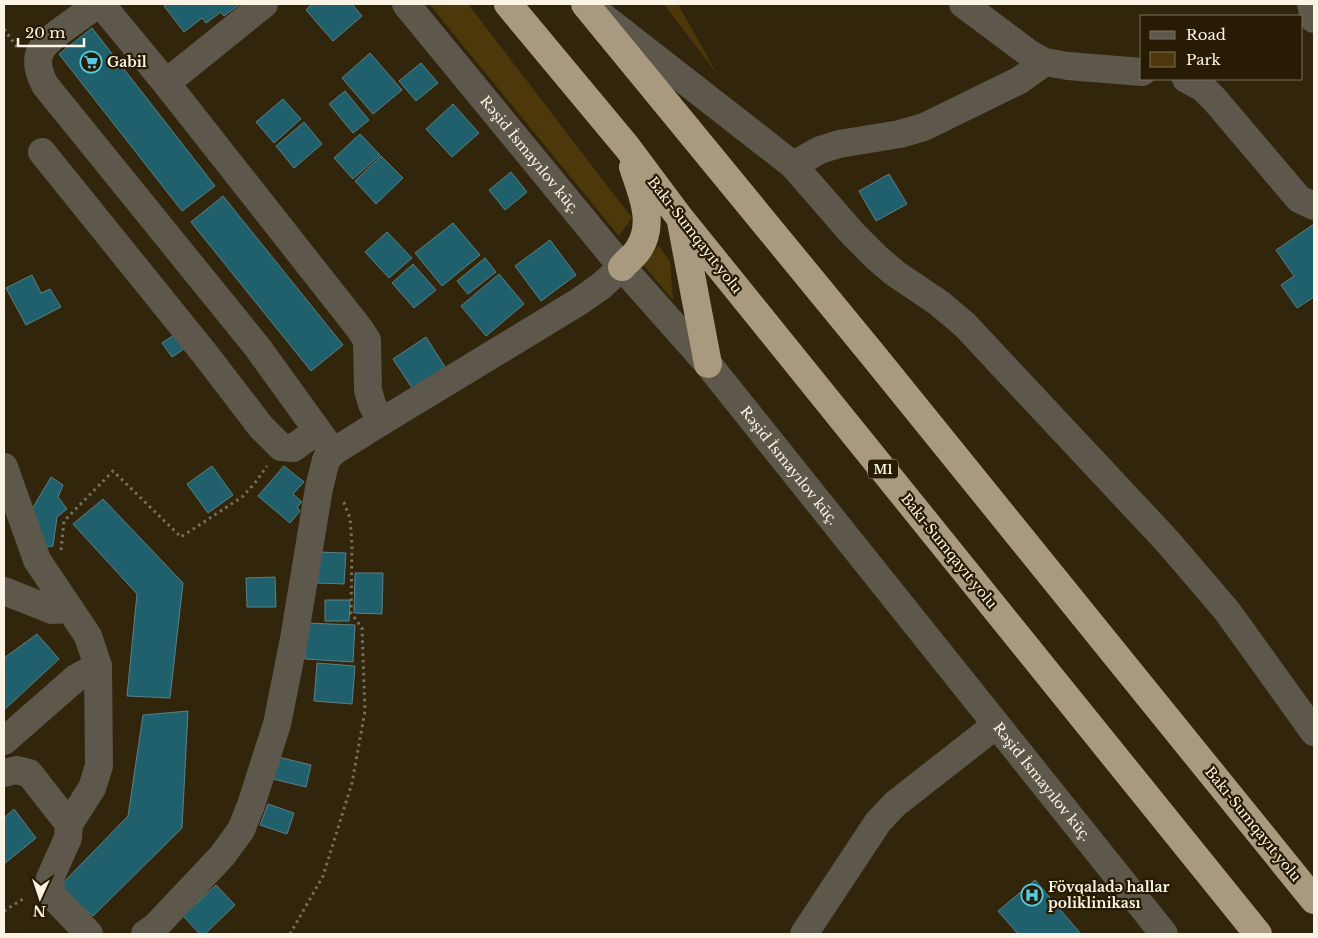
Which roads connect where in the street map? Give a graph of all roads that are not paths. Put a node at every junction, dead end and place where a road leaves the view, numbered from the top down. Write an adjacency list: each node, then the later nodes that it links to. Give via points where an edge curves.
1 (100, 4): 12 (street); 21 (street, via 46,42 39,52 38,61 42,79 258,348)
2 (264, 4): 12 (street)
3 (406, 4): 18 (street, Rəşid İsmayılov küç.)
4 (508, 4): 13 (highway, Bakı-Sumqayıt yolu / M1)
5 (586, 4): 15 (street); 32 (highway, Bakı-Sumqayıt yolu)
6 (963, 4): 9 (street)
7 (1311, 4): 8 (street)
8 (1314, 20)
9 (1045, 62): 10 (street); 15 (street, via 1020,80 924,127 839,144)
10 (1140, 72)
11 (1188, 80): 16 (street, via 1203,88 1215,100 1299,199)
12 (166, 83): 20 (street, via 367,340 368,390)
13 (627, 147): 17 (highway, Bakı-Sumqayıt yolu / M1); 18 (highway, via 648,221 638,250)
14 (42, 152): 21 (street, via 281,448 293,448)
15 (793, 165): 28 (street, via 877,258 965,326 1168,542 1227,611)
16 (1314, 206)
17 (680, 218): 19 (highway); 37 (highway, Bakı-Sumqayıt yolu / M1)
18 (622, 267): 19 (street, Rəşid İsmayılov küç.); 20 (street, via 580,301)
19 (708, 364): 27 (street, Rəşid İsmayılov küç.)
20 (381, 422): 22 (street)
21 (317, 431): 22 (street)
22 (333, 452): 34 (street, via 326,460 320,488 277,724 251,805 241,830 222,856)
23 (4, 467): 25 (street, via 37,560)
24 (4, 591): 25 (street, via 52,610)
25 (64, 599): 26 (street, via 88,636)
26 (98, 666): 29 (street, via 76,678); 31 (street, via 99,766 92,788)
27 (996, 725): 35 (street, via 895,804 878,822); 36 (street, Rəşid İsmayılov küç.)
28 (1314, 732)
29 (4, 741)
30 (4, 773): 31 (street, via 16,770 29,774)
31 (69, 824): 33 (street, via 68,838 50,878 51,894)
32 (1314, 900)
33 (89, 934)
34 (145, 934)
35 (804, 934)
36 (1164, 934)
37 (1258, 934)

